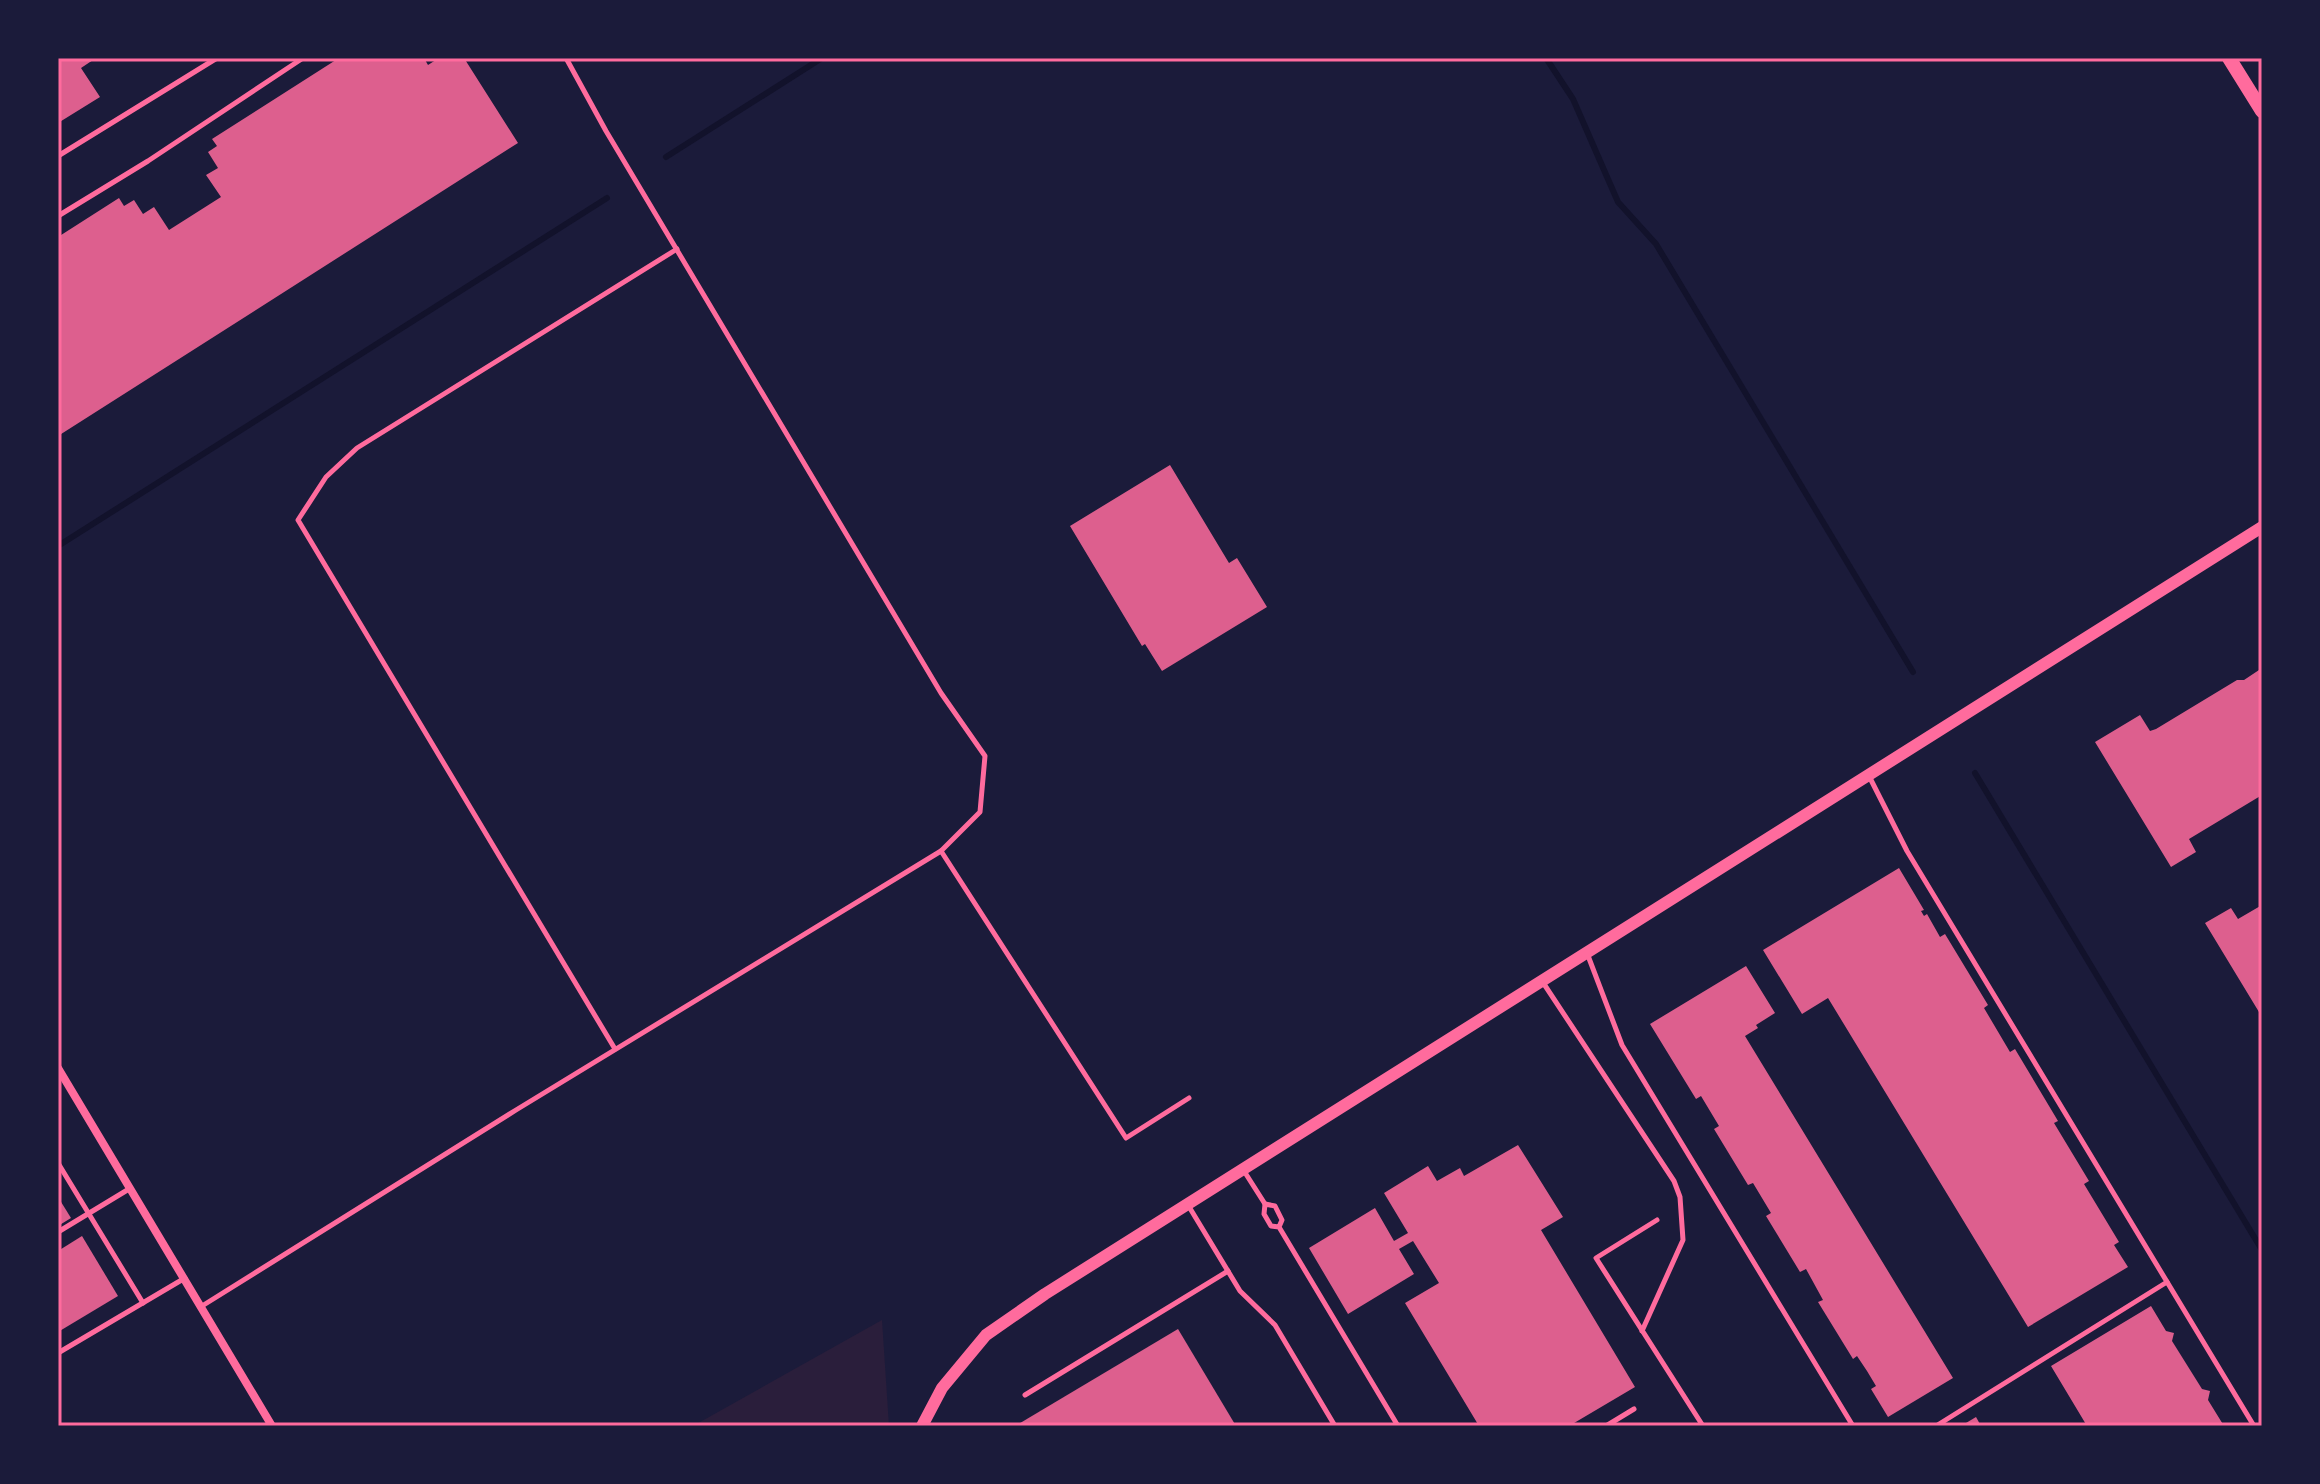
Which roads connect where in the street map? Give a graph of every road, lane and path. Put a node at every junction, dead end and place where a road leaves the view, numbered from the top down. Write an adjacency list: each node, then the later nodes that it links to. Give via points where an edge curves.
1 (217, 58): 6 (lane)
2 (303, 58): 7 (lane)
3 (566, 58): 8 (lane)
4 (2229, 58): 5 (main road)
5 (2262, 111)
6 (58, 156)
7 (58, 216)
8 (677, 249): 11 (lane, via 941,693 985,756 980,812); 14 (lane, via 357,448 326,477 298,520)
9 (2262, 527): 10 (street)
10 (1868, 775): 12 (street); 28 (lane, via 1907,851)
11 (941, 851): 14 (lane); 16 (lane, via 1126,1138)
12 (1587, 952): 13 (street); 41 (lane, via 1622,1045)
13 (1542, 981): 18 (street); 31 (lane, via 1680,1197 1683,1240)
14 (615, 1049): 30 (lane)
15 (58, 1068): 19 (street)
16 (1189, 1098)
17 (58, 1163): 22 (lane)
18 (1243, 1169): 20 (street); 21 (lane)
19 (131, 1187): 22 (lane); 27 (street)
20 (1187, 1204): 26 (lane); 36 (street, via 986,1335 942,1388)
21 (1265, 1204): 24 (lane, via 1271,1226); 24 (lane, via 1275,1206 1282,1220)
22 (89, 1214): 25 (lane); 29 (lane)
23 (1657, 1220): 31 (lane, via 1596,1258)
24 (1279, 1227): 38 (lane)
25 (58, 1232)
26 (1228, 1271): 33 (lane); 37 (lane, via 1240,1291 1275,1325)
27 (186, 1278): 29 (lane); 30 (street)
28 (2167, 1282): 42 (lane); 43 (lane)
29 (143, 1303): 32 (lane)
30 (202, 1306): 35 (street)
31 (1642, 1331): 40 (lane)
32 (58, 1353)
33 (1025, 1395)
34 (1634, 1409): 39 (lane)
35 (272, 1426)
36 (922, 1426)
37 (1335, 1426)
38 (1398, 1426)
39 (1606, 1426)
40 (1703, 1426)
41 (1853, 1426)
42 (1936, 1426)
43 (2254, 1426)

